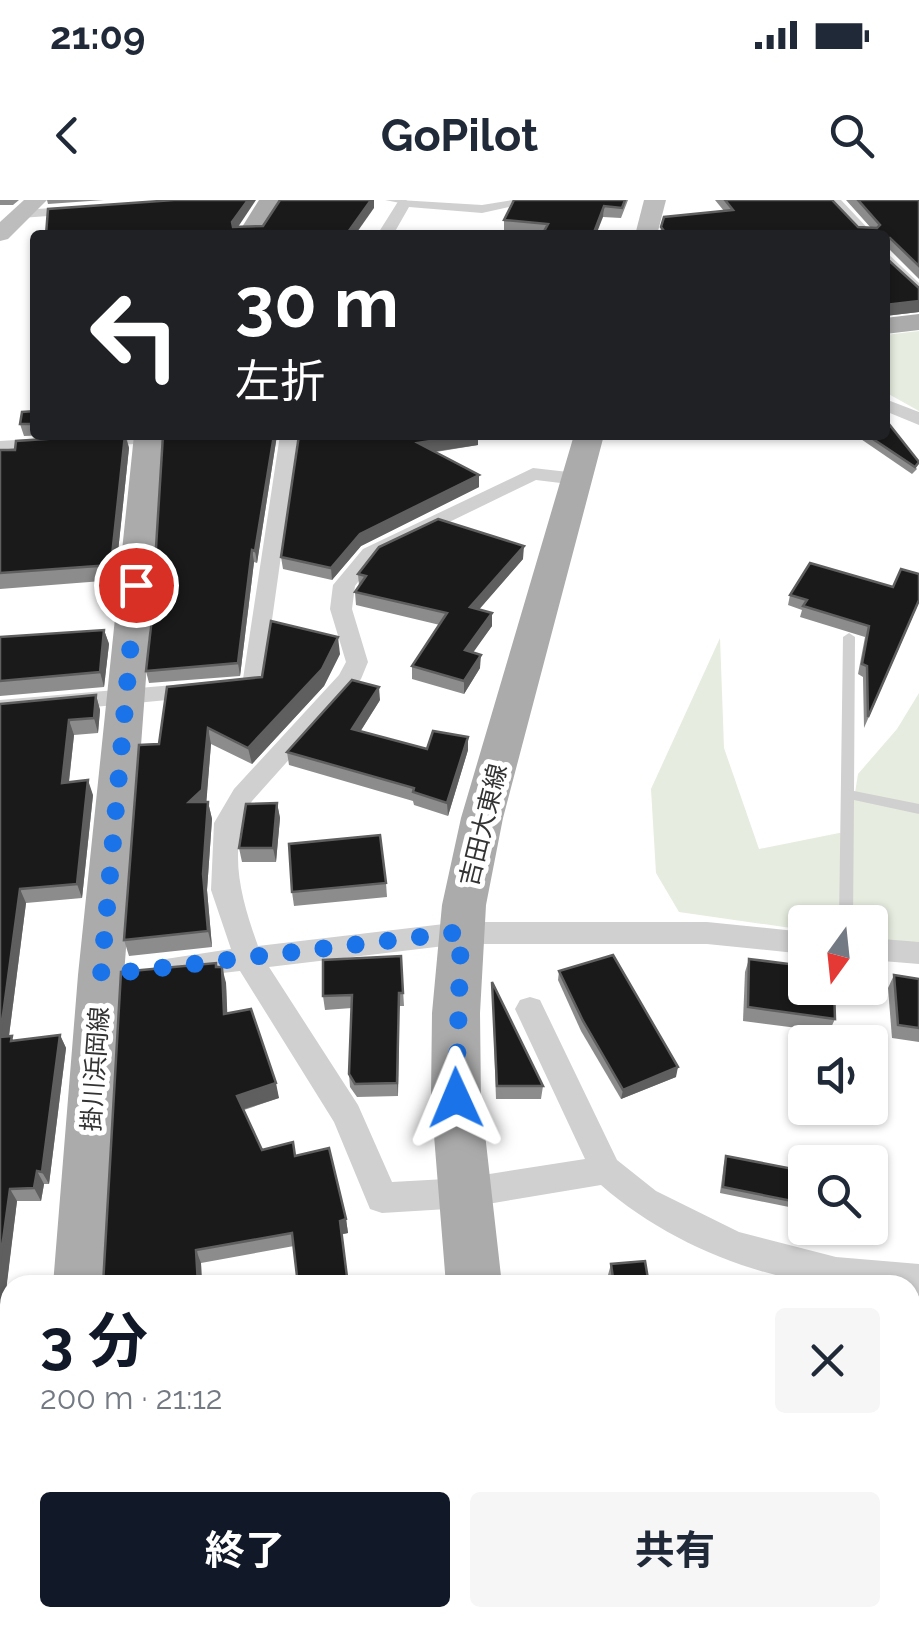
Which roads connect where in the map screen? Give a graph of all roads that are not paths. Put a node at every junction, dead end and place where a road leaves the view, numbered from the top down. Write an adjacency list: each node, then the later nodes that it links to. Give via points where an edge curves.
1 (506, 200): 5 (street, via 482,210)
2 (654, 200): 10 (street)
3 (833, 200): 11 (street)
4 (276, 201): 8 (main road)
5 (397, 201): 9 (street)
6 (99, 208): 7 (street)
7 (14, 217)
8 (253, 230)
9 (387, 230)
10 (647, 230)
11 (861, 230)
12 (891, 262): 13 (street); 14 (street)
13 (919, 267)
14 (919, 293)
15 (919, 322): 16 (main road)
16 (890, 325)
17 (890, 406): 18 (street)
18 (919, 419)
19 (95, 440): 23 (street)
20 (149, 440): 26 (main road, 掛川浜岡線)
21 (288, 440): 26 (street, via 254,686)
22 (588, 440): 24 (main road, 吉田大東線)
23 (0, 447)
24 (577, 478): 31 (main road, 吉田大東線, via 482,818); 35 (street, via 520,479 370,553 344,585 341,608 357,662 349,679 243,795 226,823 226,890)
25 (849, 636): 28 (lane)
26 (127, 696): 27 (street); 36 (main road, 掛川浜岡線)
27 (0, 708)
28 (847, 794): 29 (lane); 30 (lane)
29 (919, 809)
30 (846, 905)
31 (461, 932): 32 (street, via 706,933); 35 (street); 39 (main road, 吉田大東線, via 456,1081)
32 (788, 941)
33 (888, 950): 34 (street)
34 (919, 953)
35 (248, 959): 36 (street); 39 (street, via 347,1114 382,1198)
36 (101, 975): 40 (main road, 掛川浜岡線)
37 (530, 1009): 38 (street)
38 (606, 1170): 39 (street); 42 (street, via 644,1202 734,1247)
39 (464, 1193): 41 (main road, 吉田大東線)
40 (82, 1275)
41 (473, 1275)
42 (838, 1275)

